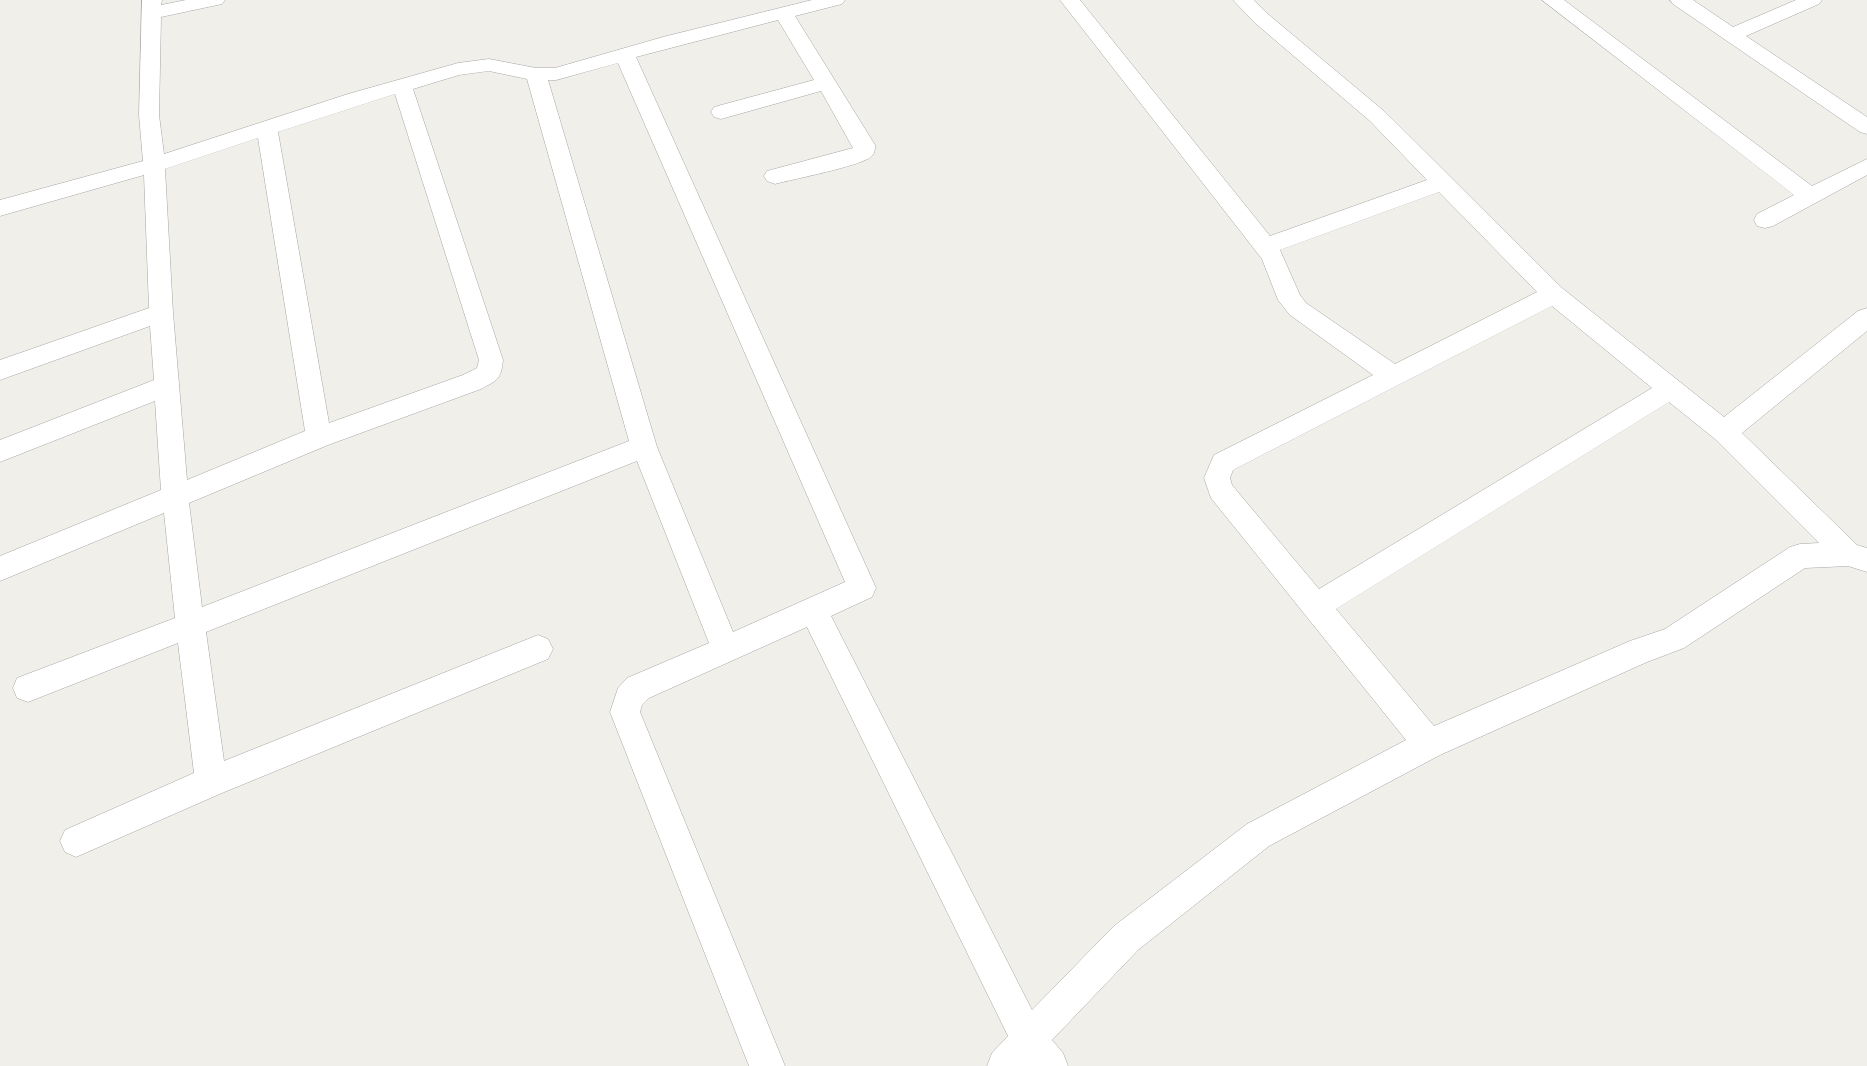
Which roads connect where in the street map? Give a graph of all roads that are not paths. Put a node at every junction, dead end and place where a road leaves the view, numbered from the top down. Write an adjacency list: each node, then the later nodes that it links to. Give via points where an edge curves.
1 (216, 0): 8 (street)
2 (835, 0): 9 (street)
3 (1070, 0): 25 (street)
4 (1243, 0): 21 (street, via 1376,116)
5 (1552, 0): 22 (street)
6 (1680, 0): 10 (street)
7 (1812, 0): 10 (street)
8 (152, 7): 18 (street, via 149,115)
9 (784, 13): 11 (street); 13 (street)
10 (1731, 35): 17 (street)
11 (624, 54): 12 (street, via 556,74); 41 (street, via 862,588)
12 (536, 74): 14 (street, via 489,65 458,69); 35 (street)
13 (827, 83): 15 (street); 20 (street, via 864,145 864,151 856,156)
14 (402, 85): 16 (street); 34 (street, via 491,360 489,373)
15 (721, 112)
16 (267, 127): 18 (street); 34 (street)
17 (1867, 128)
18 (154, 165): 23 (street); 27 (street)
19 (1867, 166): 22 (street)
20 (775, 176)
21 (1443, 182): 25 (street); 26 (street)
22 (1810, 196): 24 (street)
23 (0, 208)
24 (1765, 220)
25 (1265, 246): 30 (street, via 1290,300 1298,309)
26 (1554, 294): 30 (street); 32 (street)
27 (161, 313): 29 (street); 31 (street)
28 (1867, 317): 33 (street)
29 (0, 370)
30 (1394, 376): 40 (street, via 1223,464 1217,478 1220,490)
31 (166, 386): 36 (street); 37 (street)
32 (1670, 389): 33 (street); 40 (street)
33 (1724, 432): 38 (street)
34 (319, 437): 37 (street)
35 (644, 448): 42 (street); 44 (street)
36 (0, 451)
37 (175, 495): 39 (street); 42 (street)
38 (1858, 557): 46 (street, via 1800,556 1674,639)
39 (0, 569)
40 (1316, 606): 46 (street)
41 (813, 610): 44 (street); 49 (street)
42 (190, 625): 45 (street); 47 (street)
43 (538, 649): 47 (street)
44 (726, 650): 50 (street, via 638,688 629,698 624,712)
45 (28, 688)
46 (1429, 744): 49 (street, via 1258,835 1126,938)
47 (211, 782): 48 (street)
48 (76, 841)
49 (1028, 1039): 51 (street); 52 (street)
50 (767, 1066)
51 (1005, 1066)
52 (1050, 1066)

